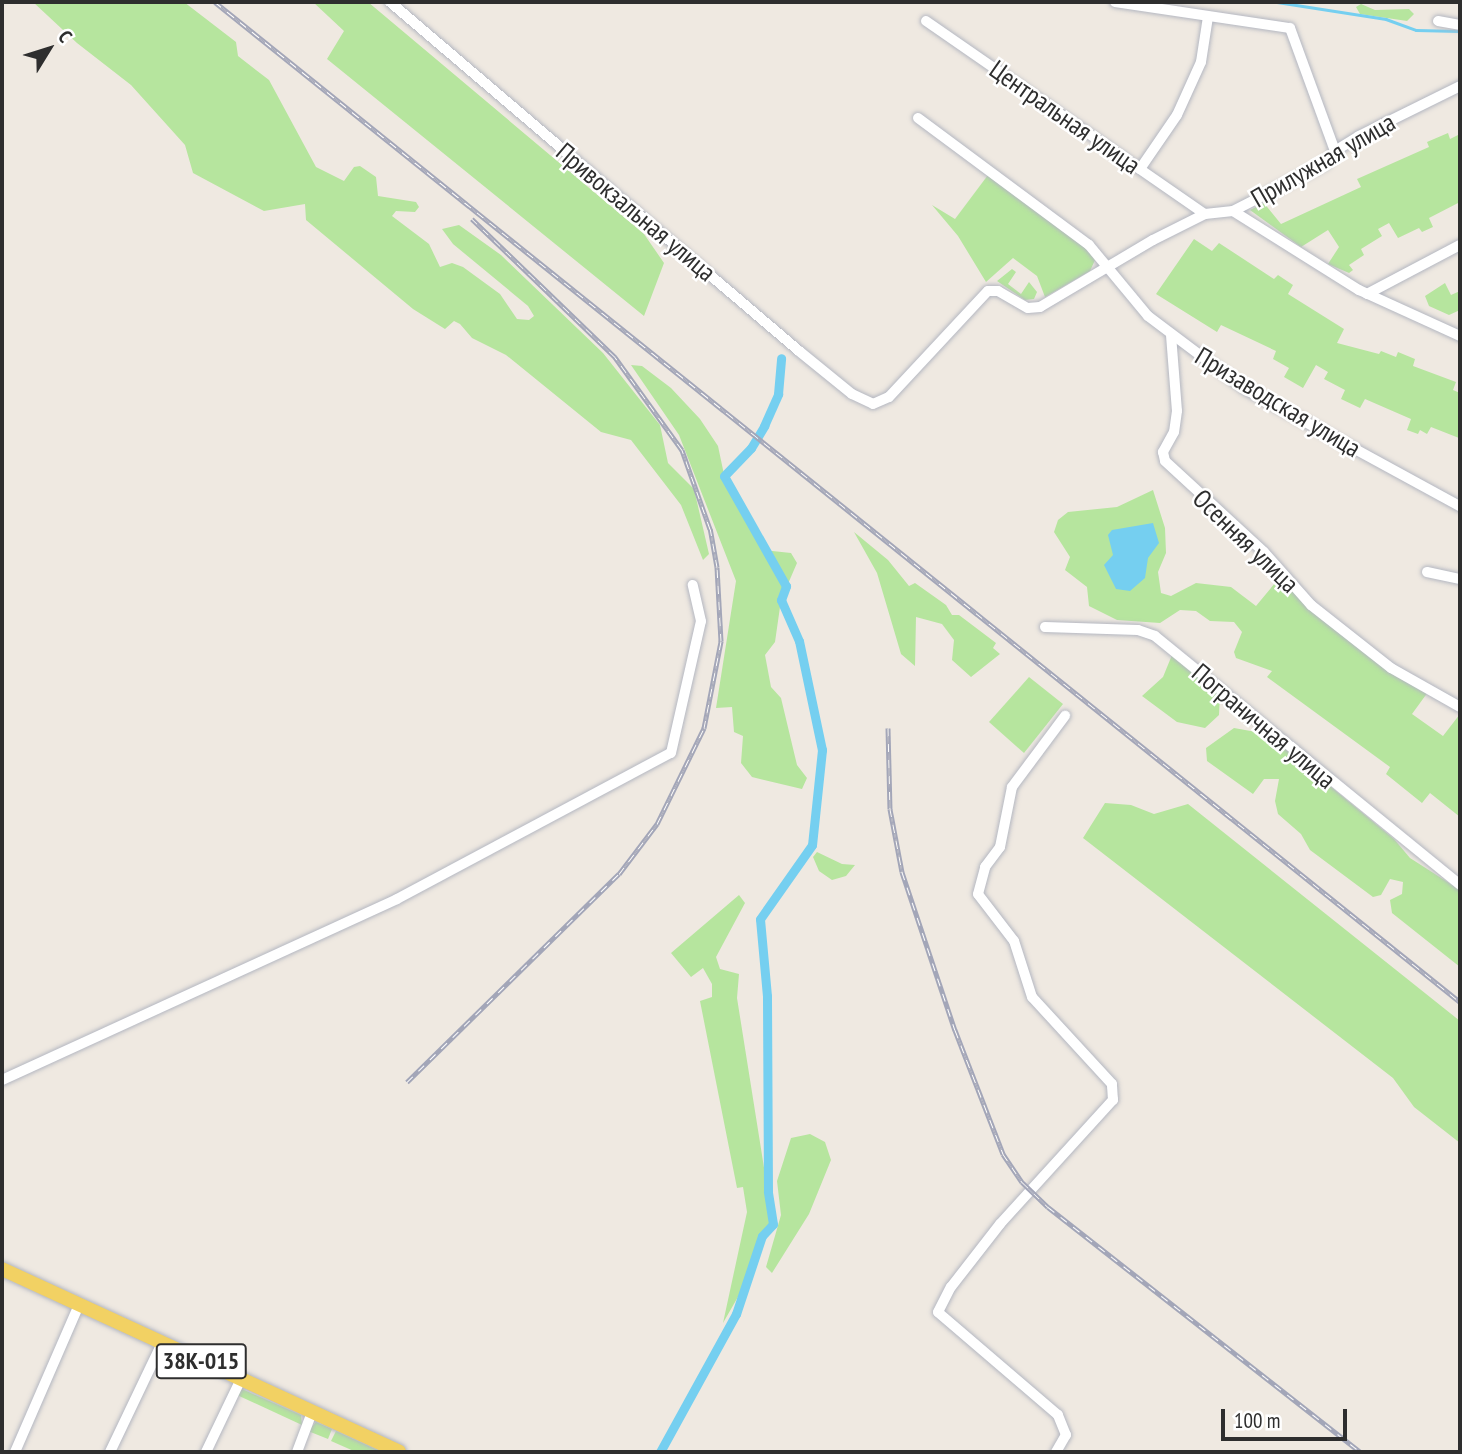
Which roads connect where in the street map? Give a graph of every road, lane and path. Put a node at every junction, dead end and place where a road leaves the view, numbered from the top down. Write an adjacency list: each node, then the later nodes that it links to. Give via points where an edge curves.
1 (390, 2): 18 (street, Привокзальная улица, via 852,394 873,404)
2 (1115, 2): 3 (street)
3 (1208, 17): 9 (street, via 1286,26 1297,40); 10 (street, via 1201,62 1177,115)
4 (926, 20): 10 (street, Центральная улица)
5 (1438, 21): 6 (street)
6 (1460, 24)
7 (1460, 86): 9 (street, Прилужная улица)
8 (918, 118): 14 (street, Призаводская улица)
9 (1335, 151): 11 (street, Прилужная улица, via 1325,164)
10 (1140, 169): 12 (street, Центральная улица)
11 (1233, 211): 12 (street, Прилужная улица); 15 (street)
12 (1205, 214): 14 (street, Прилужная улица)
13 (1460, 244): 15 (street)
14 (1109, 264): 16 (street, Призаводская улица, via 1142,308); 18 (street, Прилужная улица, via 1040,307 1028,308 988,291)
15 (1367, 294): 17 (street)
16 (1171, 335): 19 (street, Призаводская улица, via 1245,389); 24 (street, Осенняя улица, via 1177,411 1174,432 1163,452 1165,461 1264,552 1311,605 1391,668)
17 (1460, 336)
18 (889, 397)
19 (1460, 506)
20 (1427, 572): 21 (street)
21 (1460, 579)
22 (693, 584): 27 (street, via 701,621 671,753 397,900)
23 (1045, 627): 26 (street, Пограничная улица, via 1138,630 1155,636)
24 (1460, 707)
25 (1065, 716): 38 (street, via 1012,787 1000,847 985,867 978,894 1014,941 1032,997 1112,1084 1113,1100 1014,1207 937,1312 1058,1415 1066,1436)
26 (1460, 885)
27 (2, 1080)
28 (2, 1270): 29 (main road, 38К-015)
29 (79, 1305): 30 (main road, 38К-015); 33 (street)
30 (162, 1343): 31 (main road, 38К-015); 34 (street)
31 (241, 1379): 32 (main road, 38К-015); 35 (street)
32 (312, 1412): 36 (street); 37 (main road, 38К-015)
33 (15, 1452)
34 (110, 1452)
35 (206, 1452)
36 (297, 1452)
37 (399, 1452)
38 (1056, 1452)

